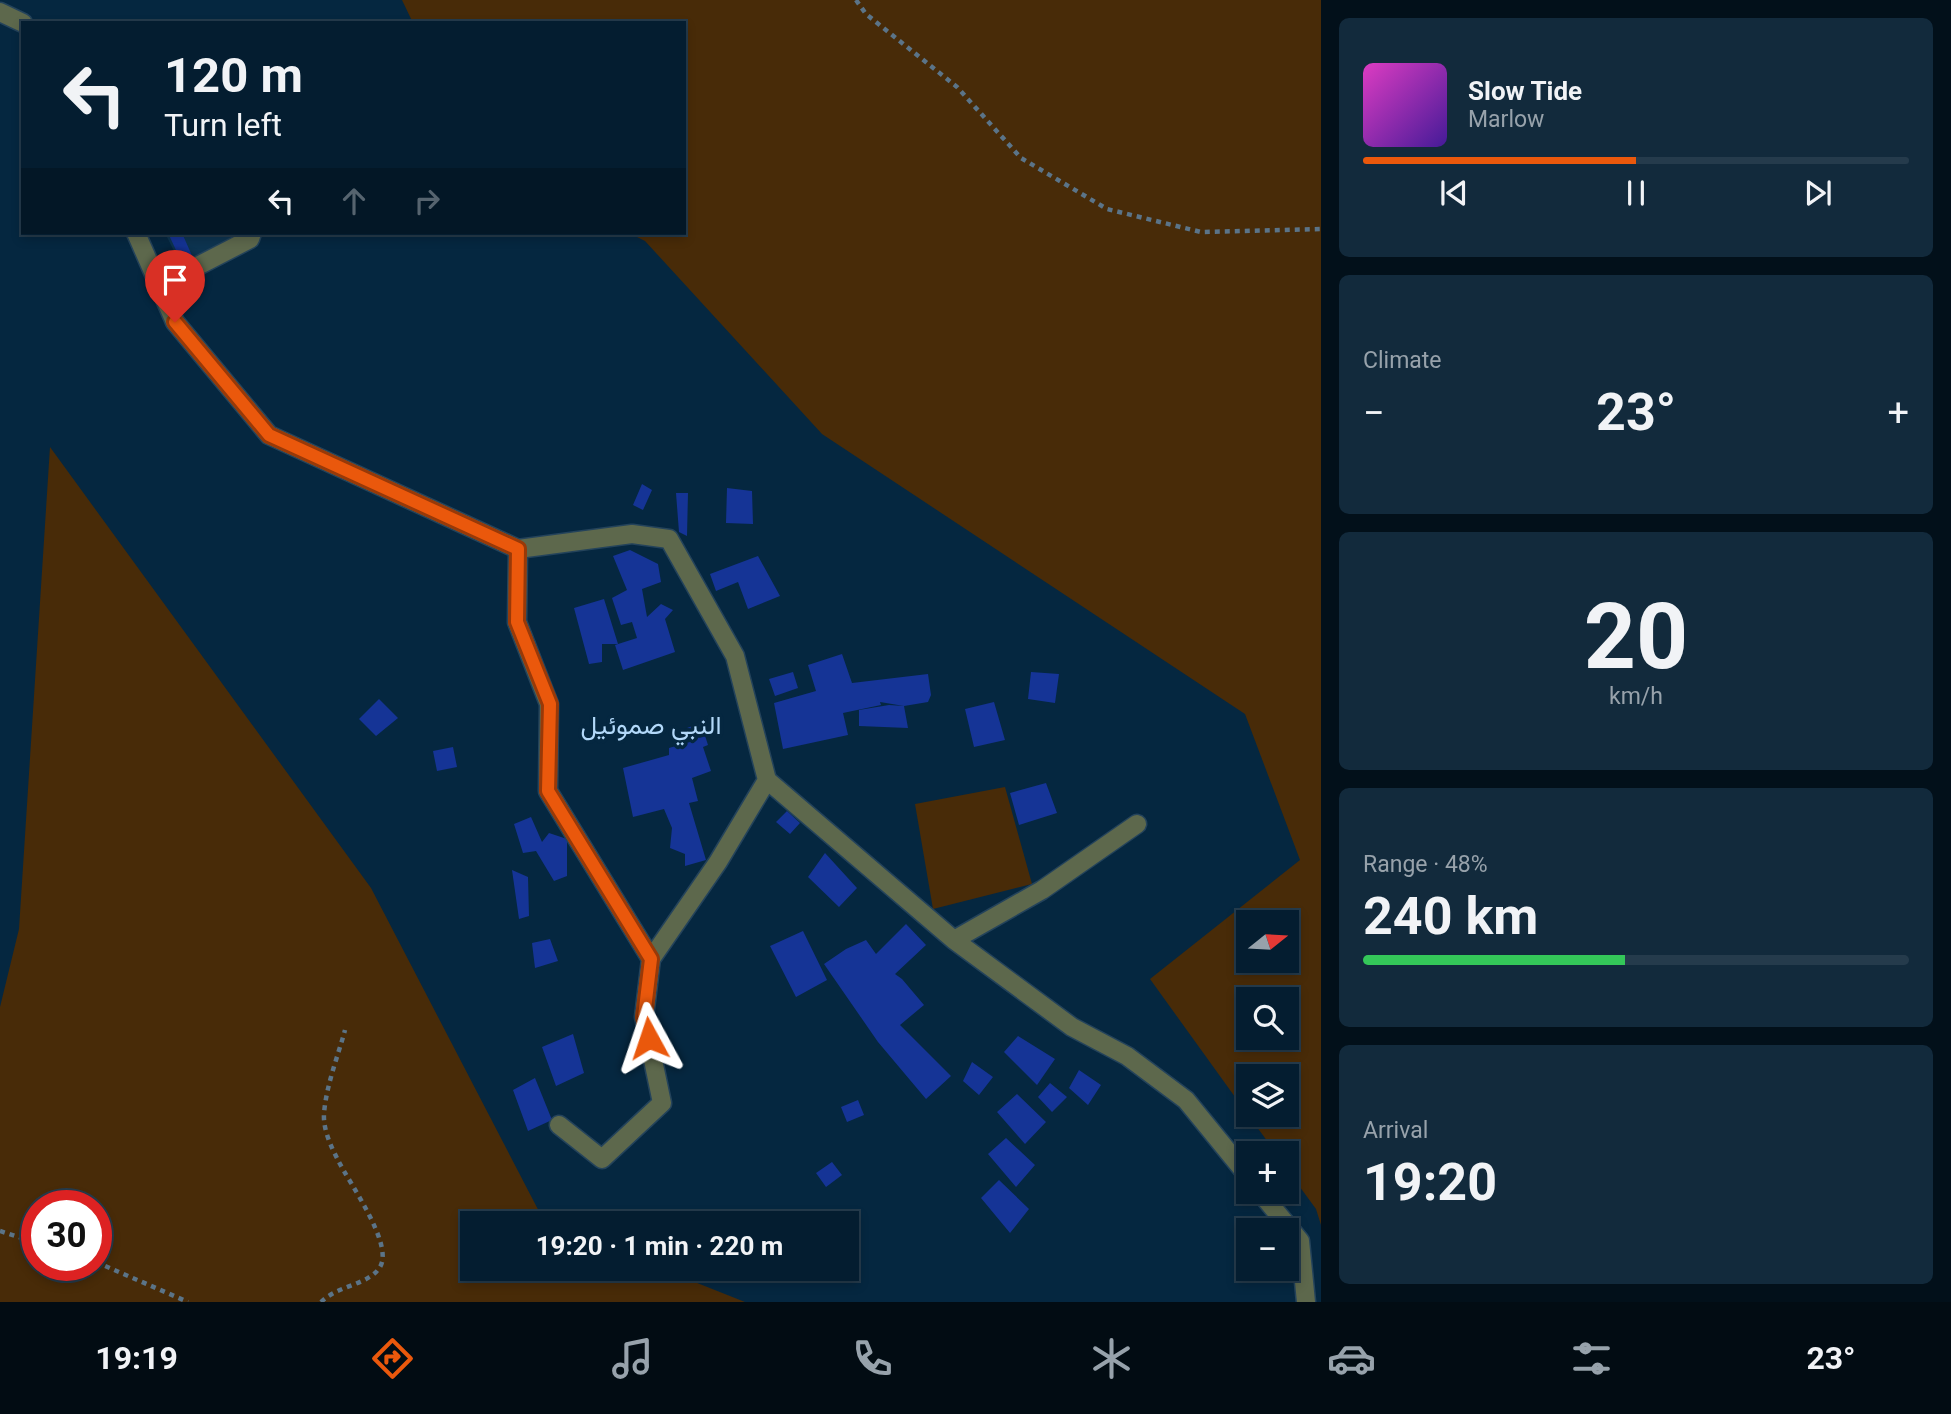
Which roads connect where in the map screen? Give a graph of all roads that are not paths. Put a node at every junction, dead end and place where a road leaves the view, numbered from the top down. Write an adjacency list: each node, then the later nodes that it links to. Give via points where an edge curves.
1 (0, 12): 2 (street)
2 (21, 22)
3 (137, 235): 5 (street)
4 (251, 235): 5 (street)
5 (159, 286): 6 (street, via 175,322 269,435)
6 (518, 549): 7 (street, via 632,534 669,539 735,656); 10 (street, via 517,622 550,704 548,791)
7 (767, 780): 9 (street); 10 (street)
8 (1137, 824): 9 (street, via 1042,890)
9 (954, 940): 12 (street, via 1072,1027 1127,1056 1186,1100)
10 (651, 959): 11 (street, via 644,1017 662,1103 602,1159)
11 (559, 1125)
12 (1236, 1161)
13 (1270, 1204): 14 (street, via 1300,1241)
14 (1306, 1302)

